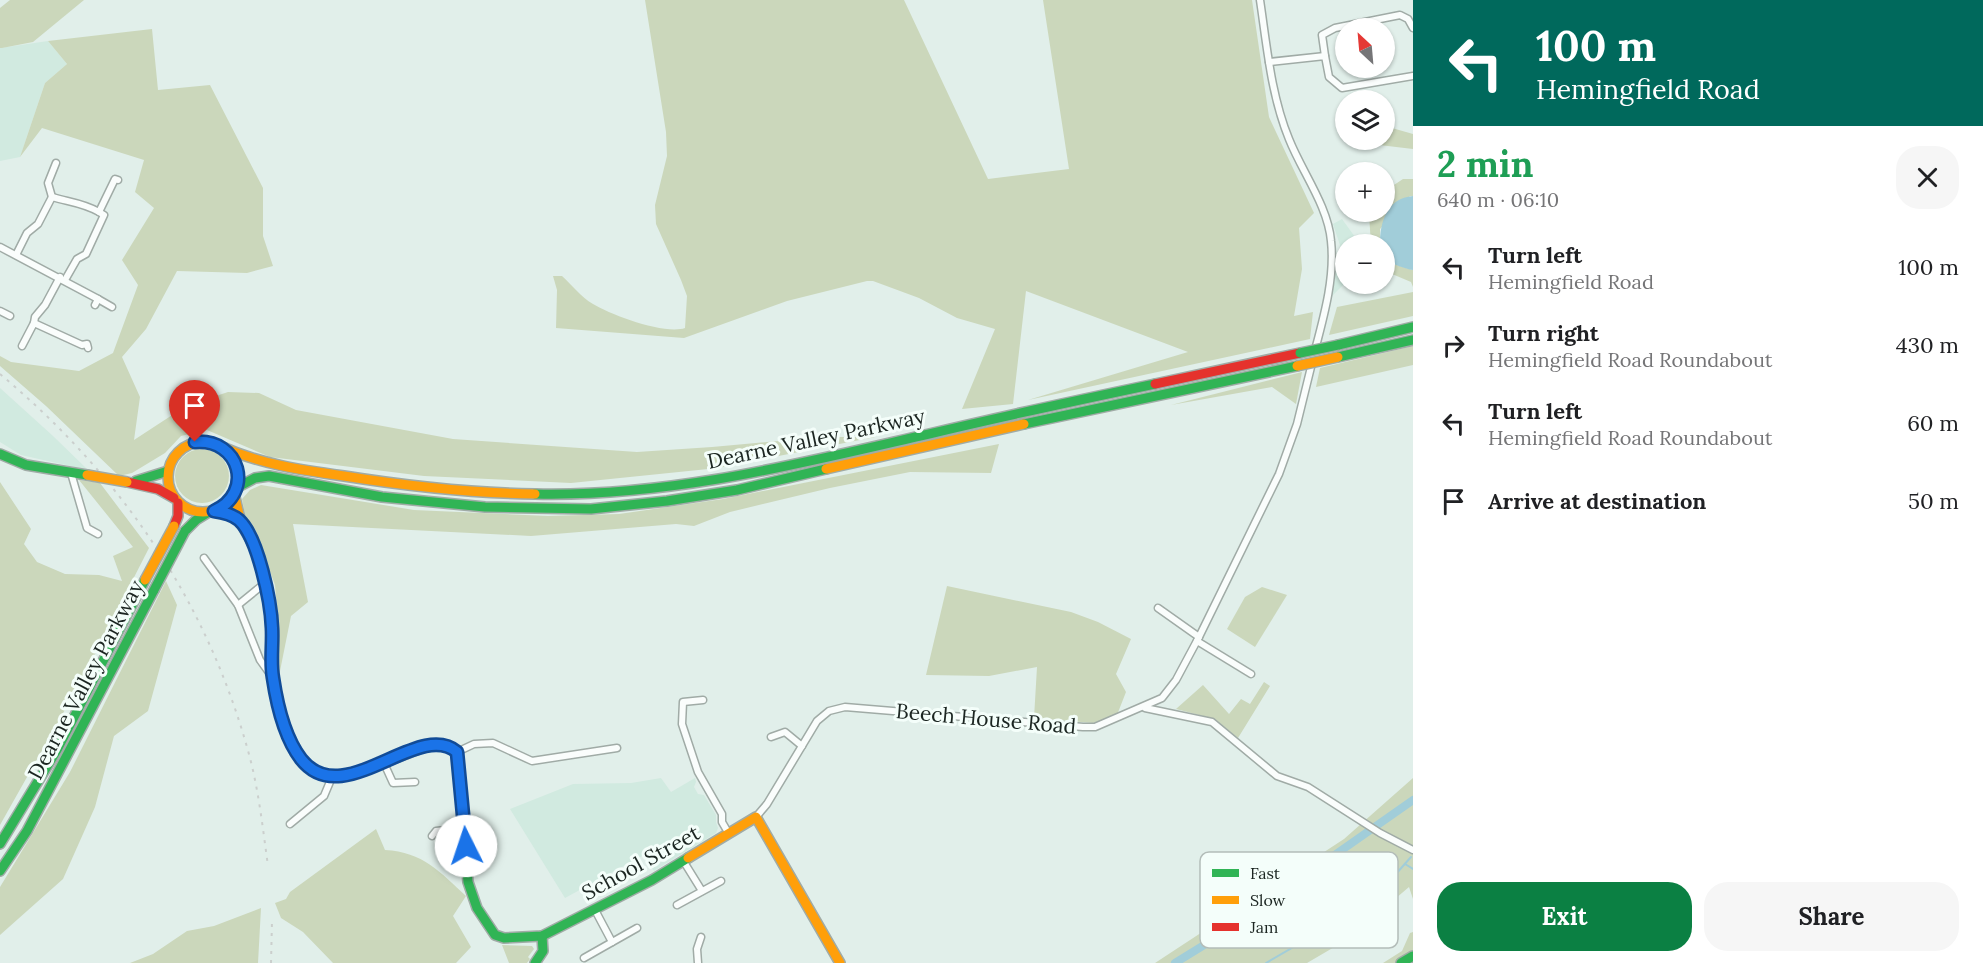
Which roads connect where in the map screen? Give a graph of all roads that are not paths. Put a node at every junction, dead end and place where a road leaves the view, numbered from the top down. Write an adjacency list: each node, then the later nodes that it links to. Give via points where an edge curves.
1 (1260, 0): 4 (street, Beech House Road)
2 (1413, 28): 3 (street, via 1400,15 1335,28 1322,35)
3 (1325, 56): 4 (street); 5 (street, via 1329,77 1342,88)
4 (1269, 62): 35 (street, Beech House Road, via 1275,98 1289,140 1320,203 1331,239 1332,266 1297,424 1279,474)
5 (1413, 76)
6 (56, 163): 8 (street, via 48,183)
7 (118, 180): 9 (street)
8 (52, 196): 9 (street, via 69,203 84,203); 11 (street)
9 (99, 212): 12 (street, via 105,215 86,254 77,259)
10 (0, 247): 11 (street)
11 (16, 255): 12 (street)
12 (62, 279): 13 (street, via 96,302); 16 (street)
13 (112, 307)
14 (0, 311): 15 (street)
15 (10, 316)
16 (34, 322): 19 (street); 20 (street, via 81,345 87,344)
17 (1413, 327): 21 (main road, Dearne Valley Parkway, bridge, via 747,475 672,487 583,494 386,483 265,463)
18 (1413, 340): 26 (main road, Dearne Valley Parkway, bridge, via 736,490 667,501 591,509 485,507 382,497 268,476 255,477)
19 (22, 346)
20 (88, 348)
21 (220, 446): 23 (main road, via 204,442 187,445 174,456); 26 (main road, via 236,464)
22 (0, 454): 24 (main road, via 26,465)
23 (168, 471): 25 (main road); 27 (main road, via 168,485)
24 (71, 473): 25 (main road, bridge); 30 (street, via 87,528)
25 (129, 482): 27 (main road, via 158,489)
26 (235, 491): 28 (main road, via 226,504); 29 (main road)
27 (176, 500): 28 (main road, via 193,511); 53 (main road, Dearne Valley Parkway, bridge, via 178,516 174,526 57,750)
28 (212, 511): 29 (main road); 56 (main road, Dearne Valley Parkway, bridge, via 185,531 27,831)
29 (240, 521): 32 (main road, via 264,572)
30 (98, 534)
31 (204, 558): 33 (street)
32 (265, 583): 33 (street); 37 (main road, via 272,628)
33 (238, 605): 37 (street, via 260,660)
34 (1158, 608): 35 (street)
35 (1198, 639): 36 (street); 39 (street, Beech House Road, via 1162,698)
36 (1251, 674)
37 (272, 677): 45 (main road, via 277,703 297,752 314,772)
38 (703, 700): 50 (street, via 682,702 682,724 698,772)
39 (1144, 708): 41 (street, Beech House Road, via 1083,728 845,707 829,711 817,721); 54 (street, via 1212,722 1277,776 1308,787)
40 (771, 737): 41 (street, via 785,732)
41 (802, 746): 47 (street, Beech House Road)
42 (617, 748): 43 (street, via 532,761 493,743 474,744)
43 (457, 752): 44 (main road, via 441,744); 49 (main road)
44 (383, 761): 45 (main road, via 355,774); 46 (street, via 393,783)
45 (332, 777): 48 (street, via 324,796)
46 (415, 782)
47 (756, 817): 50 (main road, School Street); 69 (main road)
48 (290, 824)
49 (465, 829): 51 (street, via 436,831); 52 (street, via 483,826); 62 (main road, via 468,882 477,908 495,935)
50 (729, 834): 55 (main road, School Street)
51 (432, 836)
52 (486, 840)
53 (0, 844)
54 (1413, 850)
55 (684, 862): 58 (street); 60 (main road, School Street)
56 (0, 871)
57 (721, 881): 58 (street)
58 (702, 891): 59 (street)
59 (676, 905)
60 (595, 910): 62 (main road, School Street); 64 (street)
61 (637, 928): 64 (street)
62 (542, 936): 67 (main road, via 543,951)
63 (701, 938): 68 (street)
64 (612, 942): 66 (street)
65 (1413, 956): 70 (main road)
66 (584, 958)
67 (535, 963)
68 (698, 963)
69 (840, 963)
70 (1401, 963)

